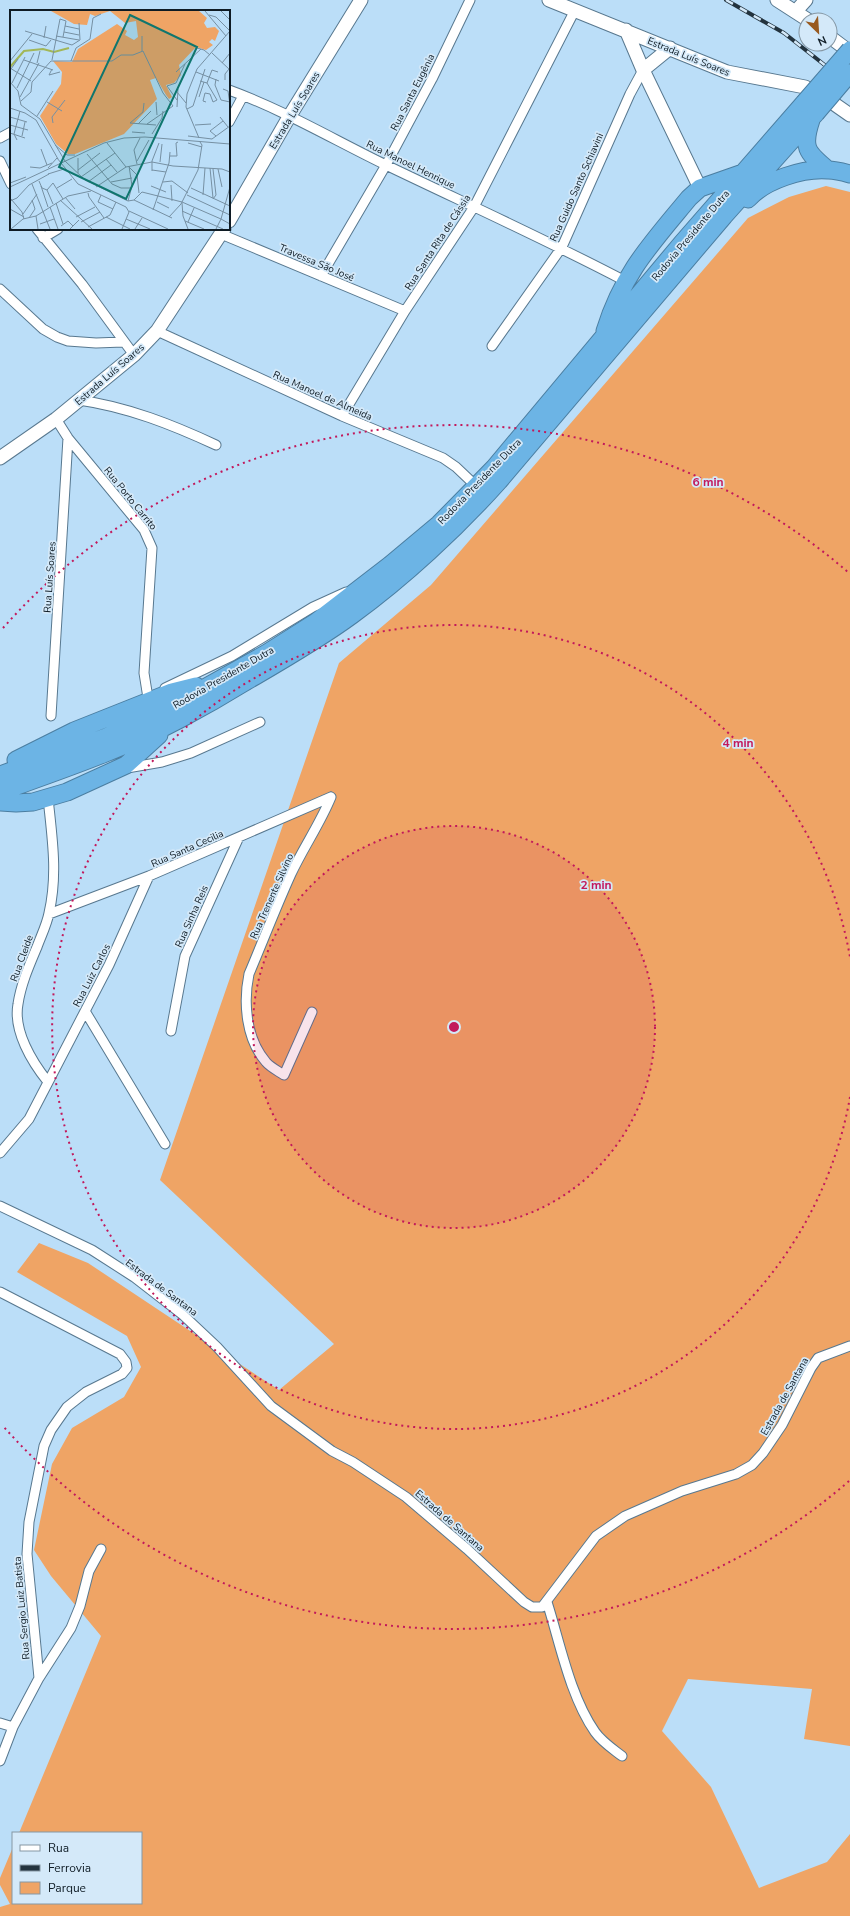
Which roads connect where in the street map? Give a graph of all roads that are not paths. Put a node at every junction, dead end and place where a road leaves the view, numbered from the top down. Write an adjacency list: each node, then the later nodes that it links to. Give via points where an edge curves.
1 (361, 0): 18 (main road, Estrada Luís Soares)
2 (470, 0): 23 (street, Rua Santa Eugênia)
3 (549, 0): 6 (main road, Estrada Luís Soares)
4 (777, 0): 7 (main road)
5 (806, 0): 7 (main road)
6 (575, 10): 8 (main road, Estrada Luís Soares); 29 (street, Rua Santa Rita de Cássia)
7 (796, 11)
8 (626, 30): 10 (main road, Estrada Luís Soares); 12 (main road)
9 (838, 43): 11 (main road)
10 (670, 48): 12 (main road); 17 (main road, Estrada Luís Soares, via 737,74 805,87)
11 (850, 51): 16 (highway, Rodovia Presidente Dutra, bridge)
12 (643, 70): 28 (main road); 35 (street, Rua Guido Santo Schiavini)
13 (850, 73): 16 (highway, Rodovia Presidente Dutra, bridge)
14 (230, 90): 15 (street, Rua Manoel Henrique)
15 (243, 96): 18 (street, Rua Manoel Henrique); 19 (street)
16 (811, 111): 24 (highway, via 806,146 814,159); 25 (highway, Rodovia Presidente Dutra); 45 (highway, Rodovia Presidente Dutra)
17 (850, 115)
18 (289, 117): 23 (street, Rua Manoel Henrique); 30 (main road, Estrada Luís Soares)
19 (230, 120)
20 (10, 133): 21 (street)
21 (0, 138)
22 (0, 161): 27 (street)
23 (386, 165): 29 (street, Rua Manoel Henrique); 36 (street, Rua Santa Eugênia)
24 (828, 170): 26 (highway); 45 (highway, via 794,174 767,185 750,196 640,324)
25 (742, 173): 28 (highway); 41 (highway, Rodovia Presidente Dutra)
26 (850, 174)
27 (10, 182)
28 (700, 188): 37 (highway, via 645,251)
29 (474, 207): 35 (street, Rua Manoel Henrique); 39 (street, Rua Santa Rita de Cássia)
30 (230, 219)
31 (38, 230): 34 (street)
32 (56, 230): 34 (street)
33 (223, 232): 36 (street, Travessa São José); 40 (main road, Estrada Luís Soares)
34 (43, 238): 42 (street, via 82,284)
35 (562, 247): 37 (street, Rua Manoel Henrique); 43 (street, Rua Guido Santo Schiavini)
36 (321, 276): 39 (street, Travessa São José)
37 (625, 281): 41 (highway, via 613,305)
38 (0, 289): 42 (street, via 43,329 57,337 89,343)
39 (405, 311): 47 (street, Rua Santa Rita de Cássia)
40 (157, 331): 44 (main road, Estrada Luís Soares); 47 (street, Rua Manoel de Almeida)
41 (602, 339): 52 (highway, Rodovia Presidente Dutra)
42 (123, 342): 44 (street)
43 (492, 346)
44 (134, 355): 46 (main road, Estrada Luís Soares)
45 (595, 370): 54 (highway, Rodovia Presidente Dutra, via 465,518 353,615)
46 (79, 400): 48 (main road, Estrada Luís Soares); 50 (street, via 99,403 176,426)
47 (342, 416): 52 (street, Rua Manoel de Almeida, via 442,458)
48 (56, 419): 49 (street, Rua Porto Carrito); 51 (main road, Estrada Luís Soares)
49 (68, 438): 56 (street, Rua Porto Carrito, via 150,540 152,548 144,673); 57 (street, Rua Luís Soares)
50 (216, 445)
51 (0, 458)
52 (476, 486): 53 (highway, Rodovia Presidente Dutra, via 439,524)
53 (358, 590): 55 (highway, Rodovia Presidente Dutra, via 316,622); 56 (street, via 344,592 328,599 232,656)
54 (305, 646): 60 (highway, via 296,658 154,739 130,763); 62 (highway, Rodovia Presidente Dutra, via 181,719 95,757)
55 (222, 679): 56 (highway); 61 (highway, Rodovia Presidente Dutra, via 167,709 106,737)
56 (145, 701): 59 (highway, via 74,731)
57 (51, 716)
58 (260, 722): 60 (street, via 162,762)
59 (0, 767)
60 (119, 769): 64 (highway)
61 (0, 775)
62 (0, 792)
63 (331, 797): 66 (street, Rua Santa Cecilia); 70 (street, Rua Trenente Silvino, via 291,874 249,974 246,1008 253,1041 267,1063 284,1074)
64 (48, 798): 65 (highway, via 16,803); 68 (street, Rua Cleide, via 55,866)
65 (0, 802)
66 (239, 837): 67 (street, Rua Santa Cecilia); 71 (street, Rua Sinha Reis, via 185,956)
67 (149, 876): 68 (street, Rua Santa Cecilia); 69 (street, Rua Luiz Carlos)
68 (49, 914): 72 (street, Rua Cleide, via 17,1006 19,1026 27,1051)
69 (85, 1011): 72 (street, Rua Luiz Carlos); 73 (street)
70 (312, 1012)
71 (171, 1031)
72 (48, 1082): 74 (street, via 29,1119)
73 (165, 1144)
74 (0, 1153)
75 (0, 1206): 79 (street, Estrada de Santana, via 92,1250 134,1276 183,1315 217,1347 271,1406 332,1451 406,1497 524,1602 537,1608)
76 (0, 1292): 80 (street, Rua Sergio Luiz Batista, via 120,1354 127,1368 122,1374 86,1392 67,1407 51,1430 44,1446 31,1514 27,1554)
77 (850, 1346): 79 (street, Estrada de Santana, via 818,1358 810,1368 782,1425 752,1465 736,1474 682,1491 626,1516 596,1536 560,1582)
78 (101, 1549): 80 (street, via 89,1571 71,1628)
79 (548, 1602): 83 (street, via 580,1703 602,1741)
80 (39, 1678): 82 (street)
81 (0, 1723): 82 (street)
82 (13, 1727): 84 (street)
83 (622, 1756)
84 (0, 1762)

